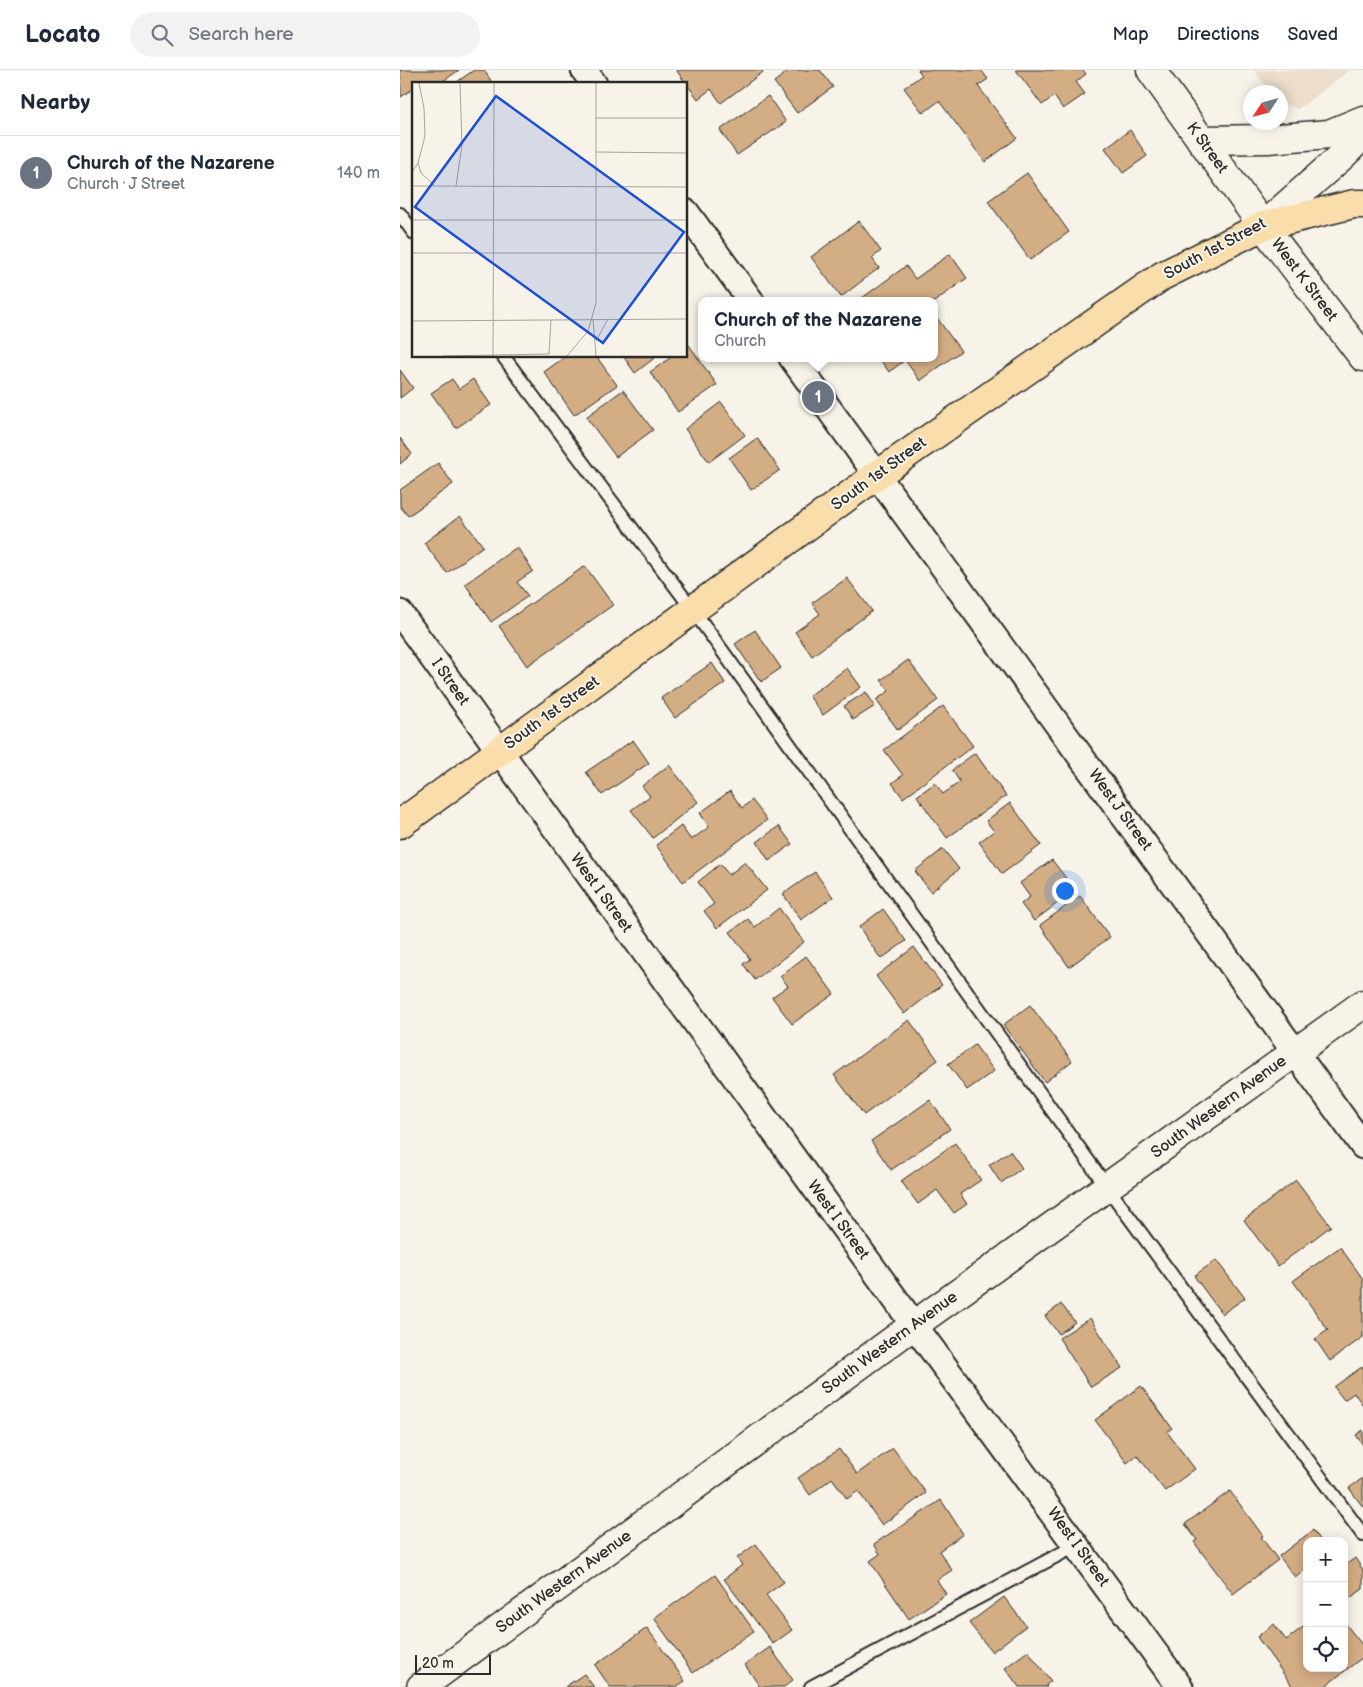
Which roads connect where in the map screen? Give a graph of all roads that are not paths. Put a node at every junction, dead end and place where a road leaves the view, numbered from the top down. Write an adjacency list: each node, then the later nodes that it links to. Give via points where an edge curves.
1 (584, 70): 3 (street)
2 (1151, 70): 6 (street, K Street)
3 (593, 82)
4 (1363, 120): 6 (street, via 1329,134)
5 (1363, 135): 10 (street, South 1st Street)
6 (1201, 140): 10 (street, K Street)
7 (1363, 204): 10 (highway)
8 (400, 214): 11 (lane)
9 (688, 215): 12 (street)
10 (1263, 226): 13 (street, West K Street); 16 (highway, South 1st Street, via 1162,276)
11 (412, 230)
12 (748, 297)
13 (1363, 357)
14 (504, 358): 17 (lane)
15 (795, 362): 16 (street, West J Street)
16 (877, 475): 17 (highway, South 1st Street); 22 (street, West J Street)
17 (693, 610): 19 (highway, South 1st Street); 24 (lane)
18 (400, 613): 19 (street, I Street)
19 (499, 752): 20 (highway, South 1st Street); 25 (street, West I Street)
20 (400, 824)
21 (1363, 1004): 22 (street, South Western Avenue)
22 (1296, 1052): 23 (street, West J Street); 24 (street, South Western Avenue)
23 (1363, 1146)
24 (1107, 1187): 25 (street, South Western Avenue); 26 (lane)
25 (914, 1325): 27 (street, West I Street); 29 (street, South Western Avenue)
26 (1363, 1535)
27 (1077, 1545): 28 (street, West I Street); 30 (lane)
28 (1162, 1662): 31 (street); 32 (street, West I Street)
29 (422, 1687)
30 (812, 1687)
31 (1165, 1687)
32 (1180, 1687)

